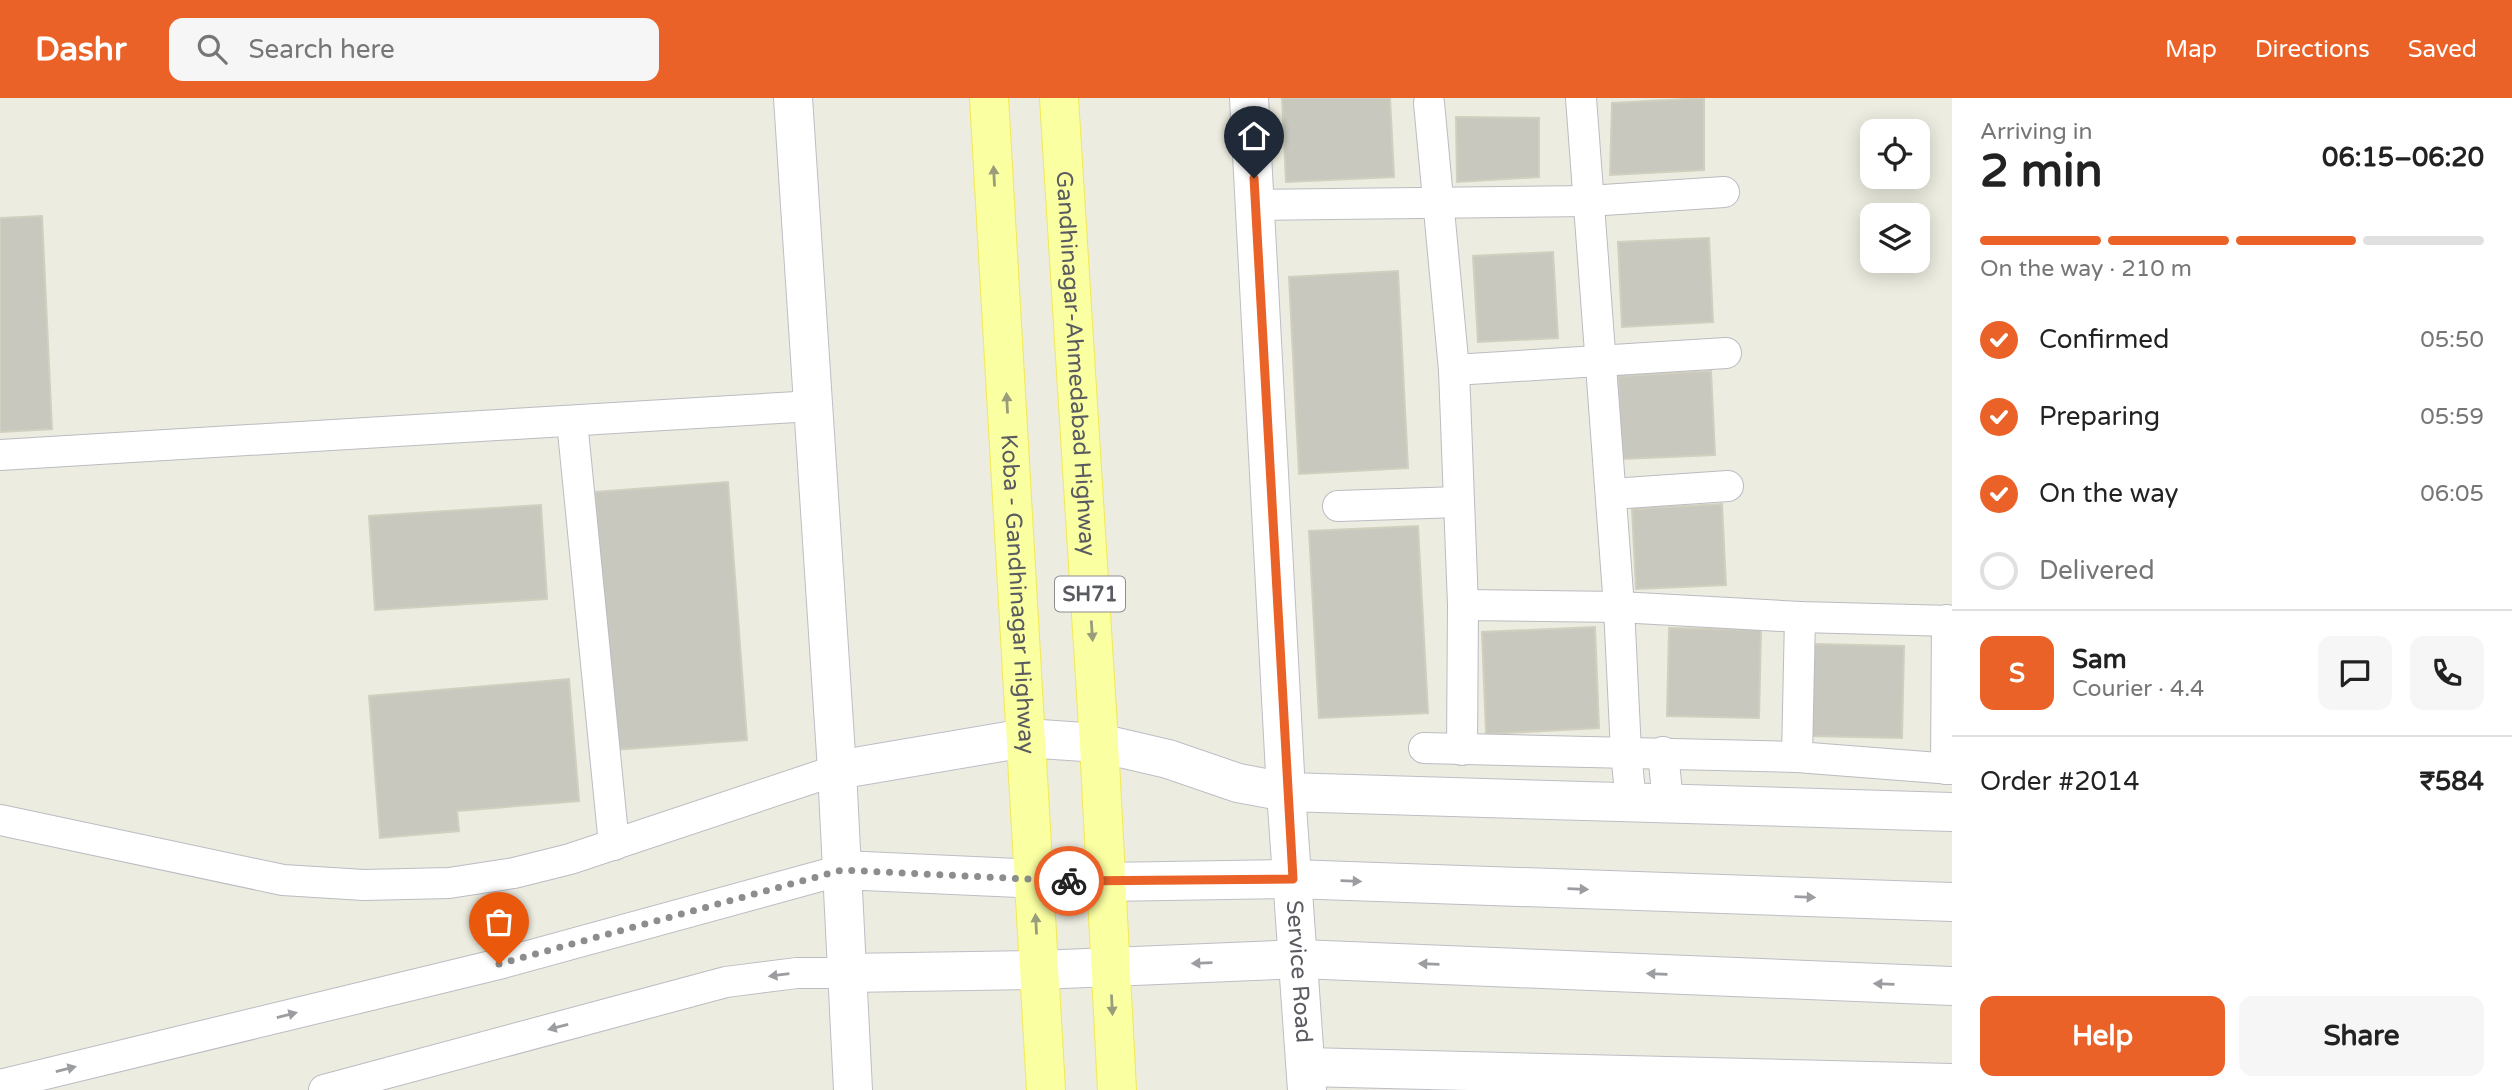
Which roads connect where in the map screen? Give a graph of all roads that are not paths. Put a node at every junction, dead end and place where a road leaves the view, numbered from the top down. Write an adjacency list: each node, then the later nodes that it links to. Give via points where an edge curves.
1 (793, 98): 14 (street)
2 (989, 98): 25 (main road, Koba - Gandhinagar Highway, one-way to 2)
3 (1059, 98): 26 (main road, Gandhinagar-Ahmedabad Highway / SH71, one-way to 26)
4 (1250, 98): 10 (street, Service Road)
5 (1581, 98): 8 (street)
6 (1429, 103): 9 (street)
7 (1724, 192): 8 (street)
8 (1589, 201): 9 (street); 12 (street)
9 (1437, 203): 10 (street); 13 (street)
10 (1256, 205): 34 (street, Service Road)
11 (1726, 354): 12 (street)
12 (1601, 361): 13 (street); 18 (street)
13 (1454, 370): 19 (street)
14 (813, 406): 15 (street); 33 (street)
15 (572, 421): 16 (street); 38 (street)
16 (0, 455)
17 (1728, 486): 18 (street)
18 (1611, 494): 22 (street)
19 (1459, 502): 20 (street); 21 (street)
20 (1338, 506)
21 (1463, 605): 22 (street); 28 (street)
22 (1619, 607): 23 (street); 29 (street)
23 (1800, 617): 24 (street); 31 (street)
24 (1949, 620): 32 (street)
25 (1025, 737): 26 (street); 33 (street); 40 (main road, Koba - Gandhinagar Highway)
26 (1099, 743): 34 (street); 42 (main road, Gandhinagar-Ahmedabad Highway / SH71)
27 (1424, 748): 28 (street)
28 (1462, 750): 29 (street)
29 (1626, 752): 30 (street); 35 (street)
30 (1664, 752): 31 (street); 35 (street)
31 (1797, 757): 32 (street)
32 (1949, 769)
33 (837, 770): 38 (street); 39 (street)
34 (1286, 792): 35 (street); 41 (street, Service Road)
35 (1649, 803): 36 (street)
36 (1952, 812)
37 (0, 820): 38 (street, via 283,880 364,885 449,883 514,873)
38 (614, 845)
39 (842, 870): 40 (street); 47 (street); 51 (street, one-way to 39, via 499,964)
40 (1034, 879): 42 (street); 46 (main road, Koba - Gandhinagar Highway, one-way to 40)
41 (1293, 879): 42 (street); 43 (street, one-way to 43); 44 (street, Service Road)
42 (1106, 882): 45 (main road, Gandhinagar-Ahmedabad Highway / SH71)
43 (1952, 902)
44 (1300, 959): 45 (street, one-way to 45); 48 (street, one-way to 44); 49 (street, Service Road)
45 (1110, 967): 46 (street); 55 (main road, Gandhinagar-Ahmedabad Highway / SH71, one-way to 55)
46 (1039, 970): 47 (street); 54 (main road, Koba - Gandhinagar Highway)
47 (847, 973): 52 (street, one-way to 52, via 797,973 726,982); 53 (street)
48 (1952, 986)
49 (1307, 1078): 50 (street)
50 (1952, 1083)
51 (0, 1085)
52 (324, 1090)
53 (853, 1090)
54 (1046, 1090)
55 (1117, 1090)

